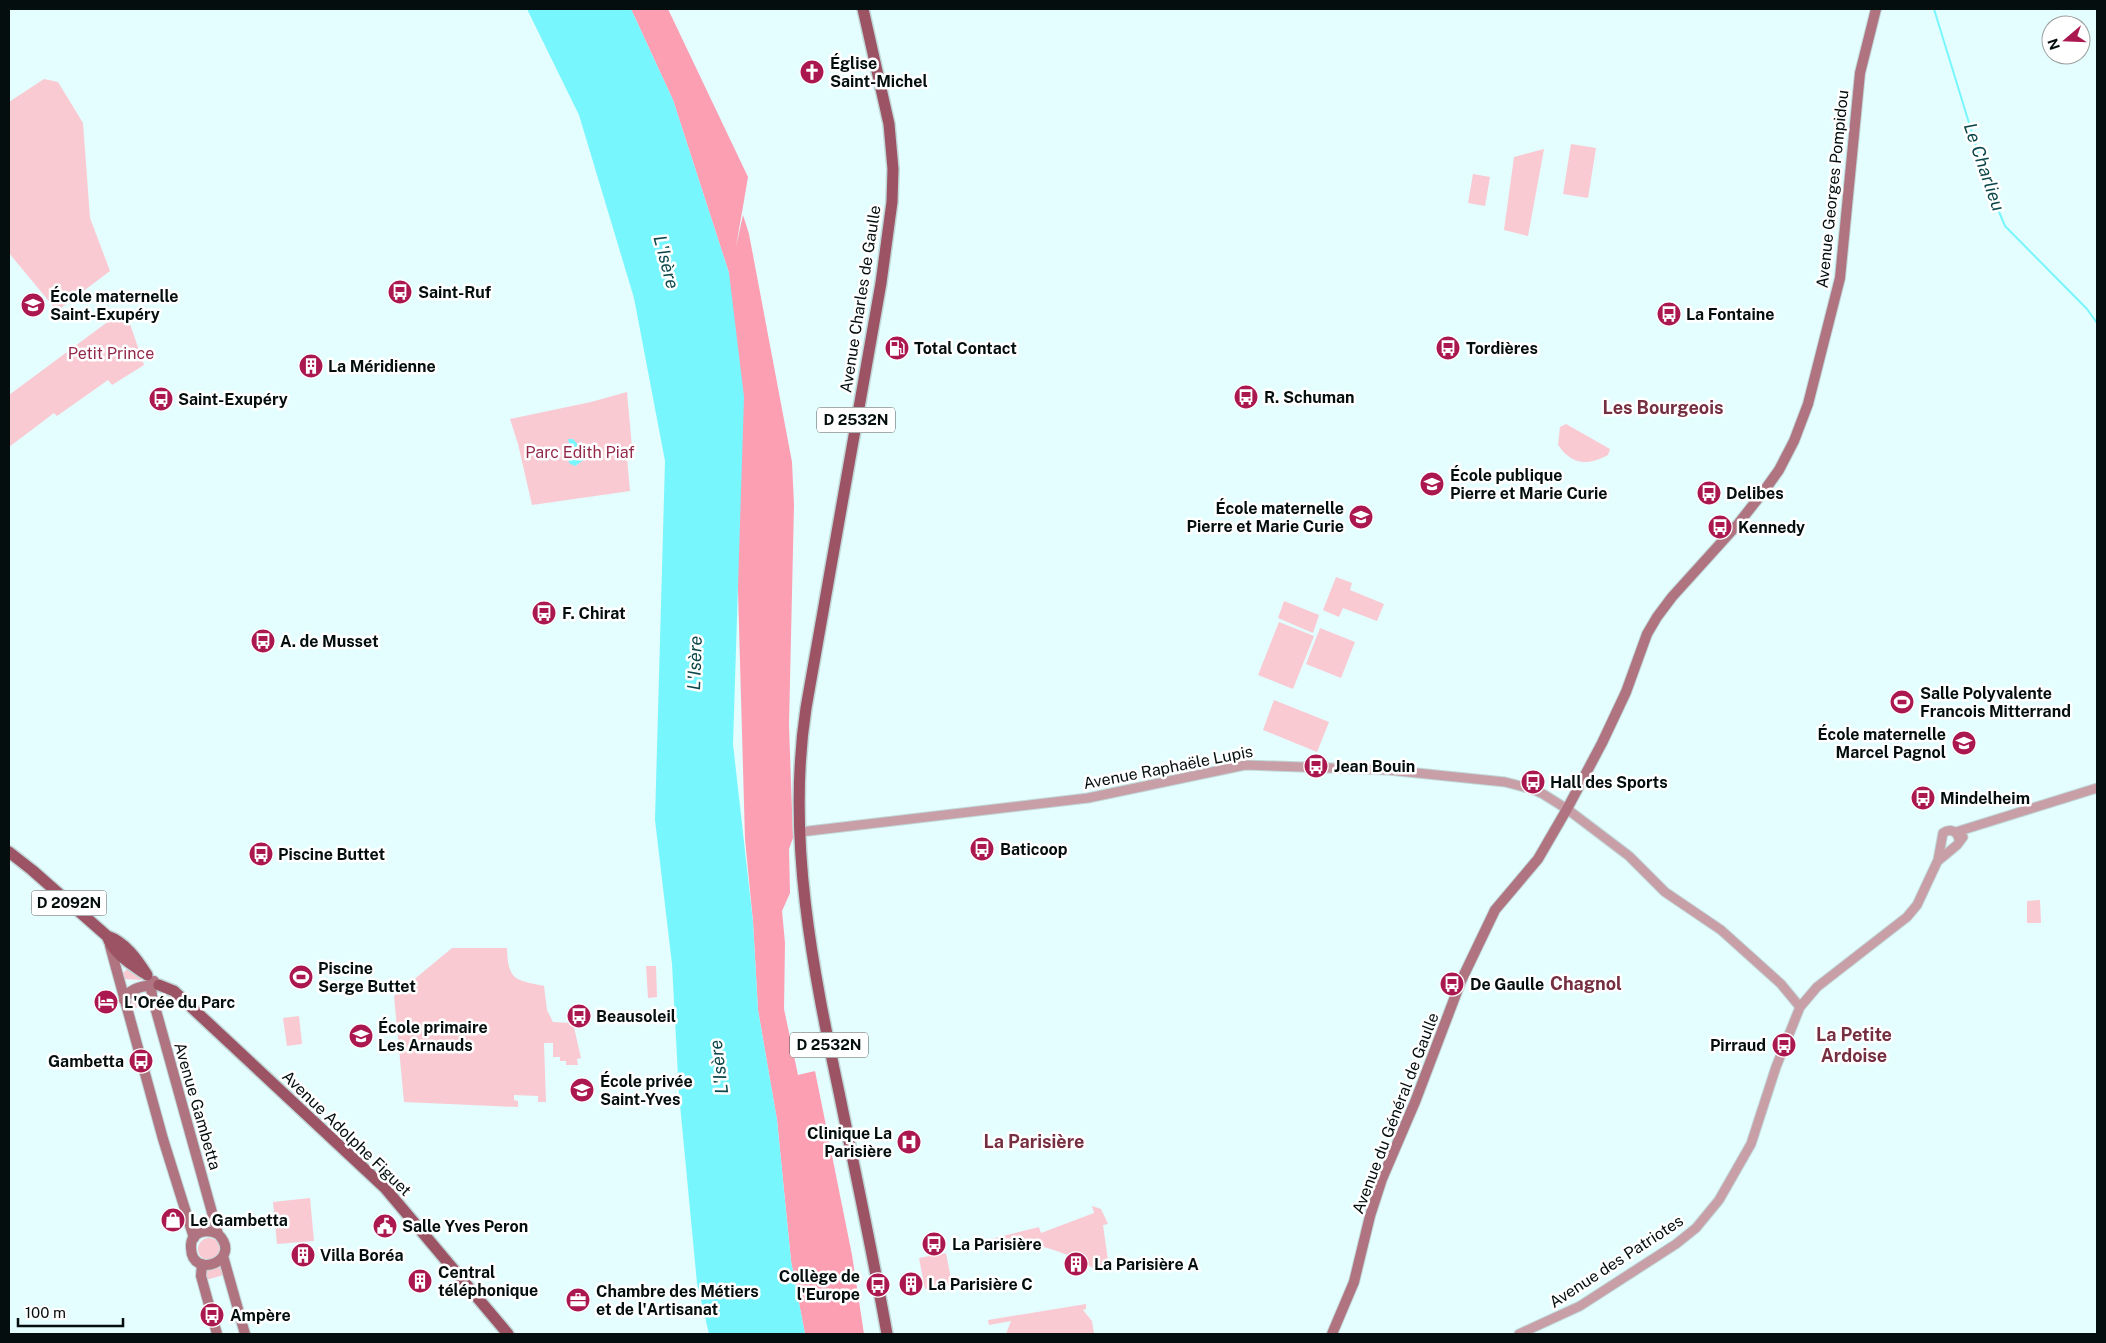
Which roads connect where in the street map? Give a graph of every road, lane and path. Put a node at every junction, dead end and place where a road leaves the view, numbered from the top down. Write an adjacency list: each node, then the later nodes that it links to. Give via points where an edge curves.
1 (863, 9): 5 (main road, Avenue Charles de Gaulle / D 2532N, via 889,124 892,202 881,283 801,738)
2 (1876, 9): 4 (main road, Avenue Georges Pompidou, via 1860,73 1840,278 1808,404 1794,441 1779,470 1744,517 1672,597 1647,634 1622,701)
3 (2097, 788): 6 (street, via 2014,814)
4 (1566, 809): 5 (street, Avenue Raphaële Lupis, via 1532,789 1480,778 1263,764 1228,768 1088,798); 16 (street, Avenue Raphaële Lupis, via 1629,856 1665,892 1722,930 1781,984); 25 (main road, Avenue du Général de Gaulle, via 1538,859 1495,910 1461,982 1382,1180 1354,1282)
5 (800, 832): 24 (main road, D 2532N, via 816,978)
6 (1958, 836): 8 (street, via 1951,830 1946,831); 9 (street, via 1957,845)
7 (9, 843): 12 (main road, D 2092N)
8 (1942, 843): 9 (street); 11 (street)
9 (1951, 848): 11 (street)
10 (9, 852): 12 (main road, D 2092N)
11 (1938, 860): 16 (street, via 1917,905 1907,917 1831,975)
12 (32, 870): 13 (main road, D 2092N)
13 (108, 941): 14 (main road, D 2092N); 15 (main road)
14 (153, 982): 15 (main road, via 128,992); 17 (main road, Avenue Gambetta, via 152,996); 23 (main road, Avenue Adolphe Figuet / D 2092N, via 214,1031 385,1188)
15 (124, 1000): 18 (main road)
16 (1800, 1007): 26 (street, Avenue des Patriotes, via 1751,1144 1712,1210 1676,1244 1580,1306)
17 (218, 1234): 18 (main road, via 202,1231); 19 (main road, Avenue Gambetta, via 225,1246)
18 (194, 1238): 20 (main road, via 192,1255)
19 (223, 1256): 20 (main road, via 214,1264); 22 (main road, Avenue Gambetta)
20 (202, 1264): 21 (main road, via 201,1276)
21 (217, 1334)
22 (245, 1334)
23 (508, 1334)
24 (888, 1334)
25 (1332, 1334)
26 (1519, 1334)

